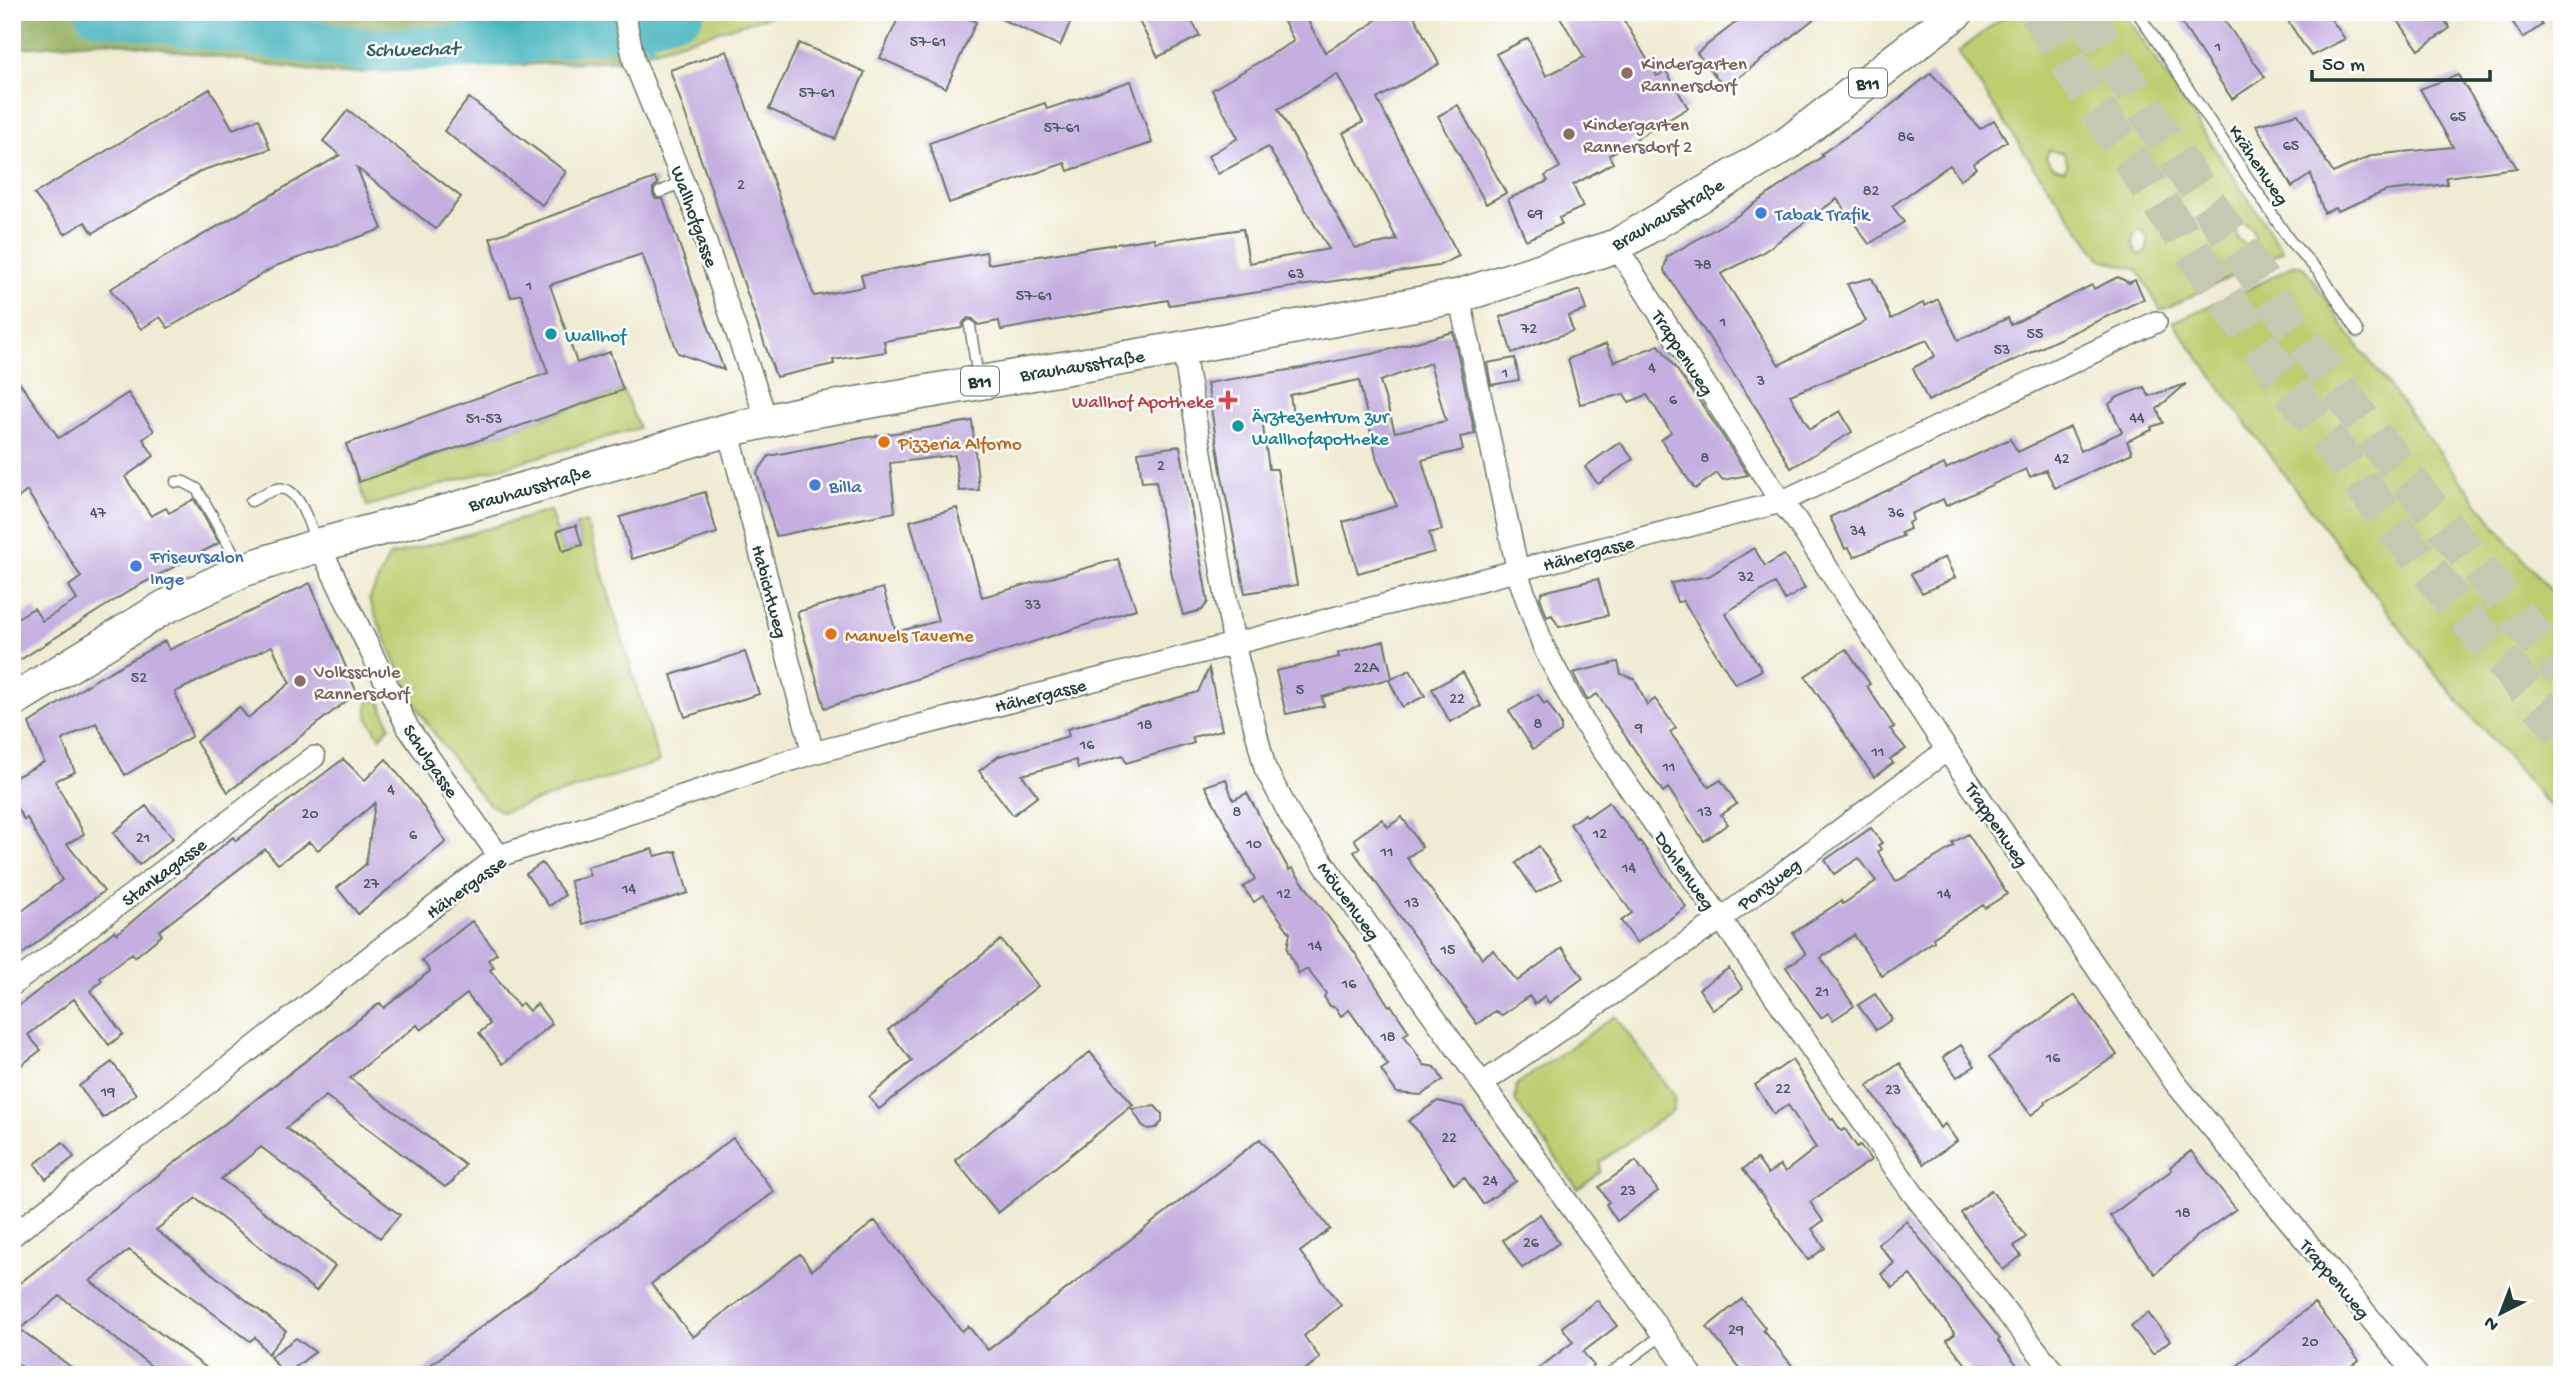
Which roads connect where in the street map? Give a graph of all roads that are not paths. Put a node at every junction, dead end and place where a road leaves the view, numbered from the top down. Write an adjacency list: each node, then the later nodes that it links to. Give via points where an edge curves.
1 (624, 12): 4 (street, Wallhofgasse, via 634,61)
2 (1957, 12): 6 (main road, Brauhausstraße / B11, via 1787,144)
3 (2137, 12): 10 (lane, Krähenweg, via 2290,242 2320,273)
4 (684, 181): 5 (lane); 13 (street, Wallhofgasse)
5 (660, 192)
6 (1616, 246): 7 (main road, Brauhausstraße / B11); 17 (street, Trappenweg)
7 (1459, 296): 11 (main road, Brauhausstraße / B11); 20 (street, Dohlenweg)
8 (2156, 322): 17 (street, Hähergasse)
9 (970, 326): 12 (lane)
10 (2358, 332)
11 (1183, 348): 12 (main road, Brauhausstraße / B11); 21 (street, Möwenweg)
12 (978, 381): 13 (main road, Brauhausstraße / B11)
13 (767, 421): 14 (main road, Brauhausstraße / B11)
14 (728, 430): 18 (main road, Brauhausstraße / B11); 24 (street, Habichtweg)
15 (176, 482): 19 (lane, via 197,489)
16 (251, 501): 18 (lane, via 278,488 295,493)
17 (1781, 502): 20 (street, Hähergasse); 23 (street, Trappenweg)
18 (319, 545): 19 (main road, Brauhausstraße / B11); 26 (street, Schulgasse, via 408,728)
19 (243, 570): 22 (main road, Brauhausstraße / B11, via 163,608)
20 (1518, 570): 21 (street, Hähergasse); 27 (street, Dohlenweg, via 1544,648 1584,723)
21 (1234, 644): 24 (street, Hähergasse); 29 (street, Möwenweg, via 1265,768 1293,821)
22 (12, 701)
23 (1947, 750): 27 (street, Ponzweg); 35 (street, Trappenweg, via 2176,1084)
24 (813, 753): 26 (street, Hähergasse)
25 (314, 757): 28 (street, Stankagasse)
26 (499, 856): 30 (street, Hähergasse)
27 (1721, 919): 29 (street, Ponzweg); 34 (street, Dohlenweg, via 1911,1191)
28 (12, 985)
29 (1483, 1083): 31 (street, Möwenweg)
30 (12, 1236)
31 (1661, 1335): 32 (lane); 33 (street, Möwenweg)
32 (1608, 1375)
33 (1692, 1375)
34 (2056, 1375)
35 (2417, 1375)

